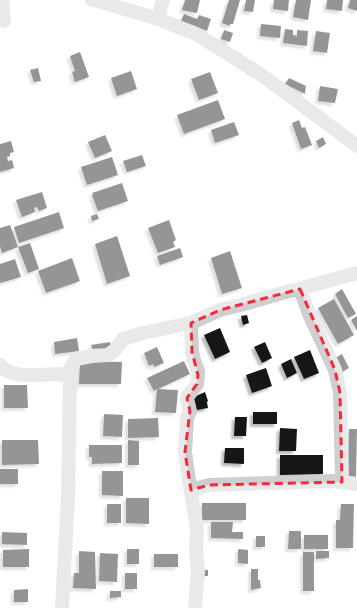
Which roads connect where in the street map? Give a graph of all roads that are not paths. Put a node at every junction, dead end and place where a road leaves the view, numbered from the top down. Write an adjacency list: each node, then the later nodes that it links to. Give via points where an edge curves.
1 (2, 0): 5 (street)
2 (92, 0): 4 (street)
3 (163, 0): 4 (street)
4 (158, 19): 6 (street, via 196,34 263,76)
5 (4, 21)
6 (357, 146)
7 (357, 272): 8 (street)
8 (300, 289): 9 (street, via 220,310); 12 (street, via 335,370 340,393)
9 (191, 323): 11 (street, via 123,339 108,355 76,359); 14 (street, via 192,352 198,371 198,384 188,396 190,411 187,419 185,452)
10 (0, 365): 11 (street, via 9,372 19,375)
11 (67, 376): 15 (street, via 68,497)
12 (342, 482): 13 (street); 14 (street, via 209,485)
13 (357, 484)
14 (191, 490): 16 (street, via 197,529 198,571)
15 (62, 608)
16 (195, 608)

